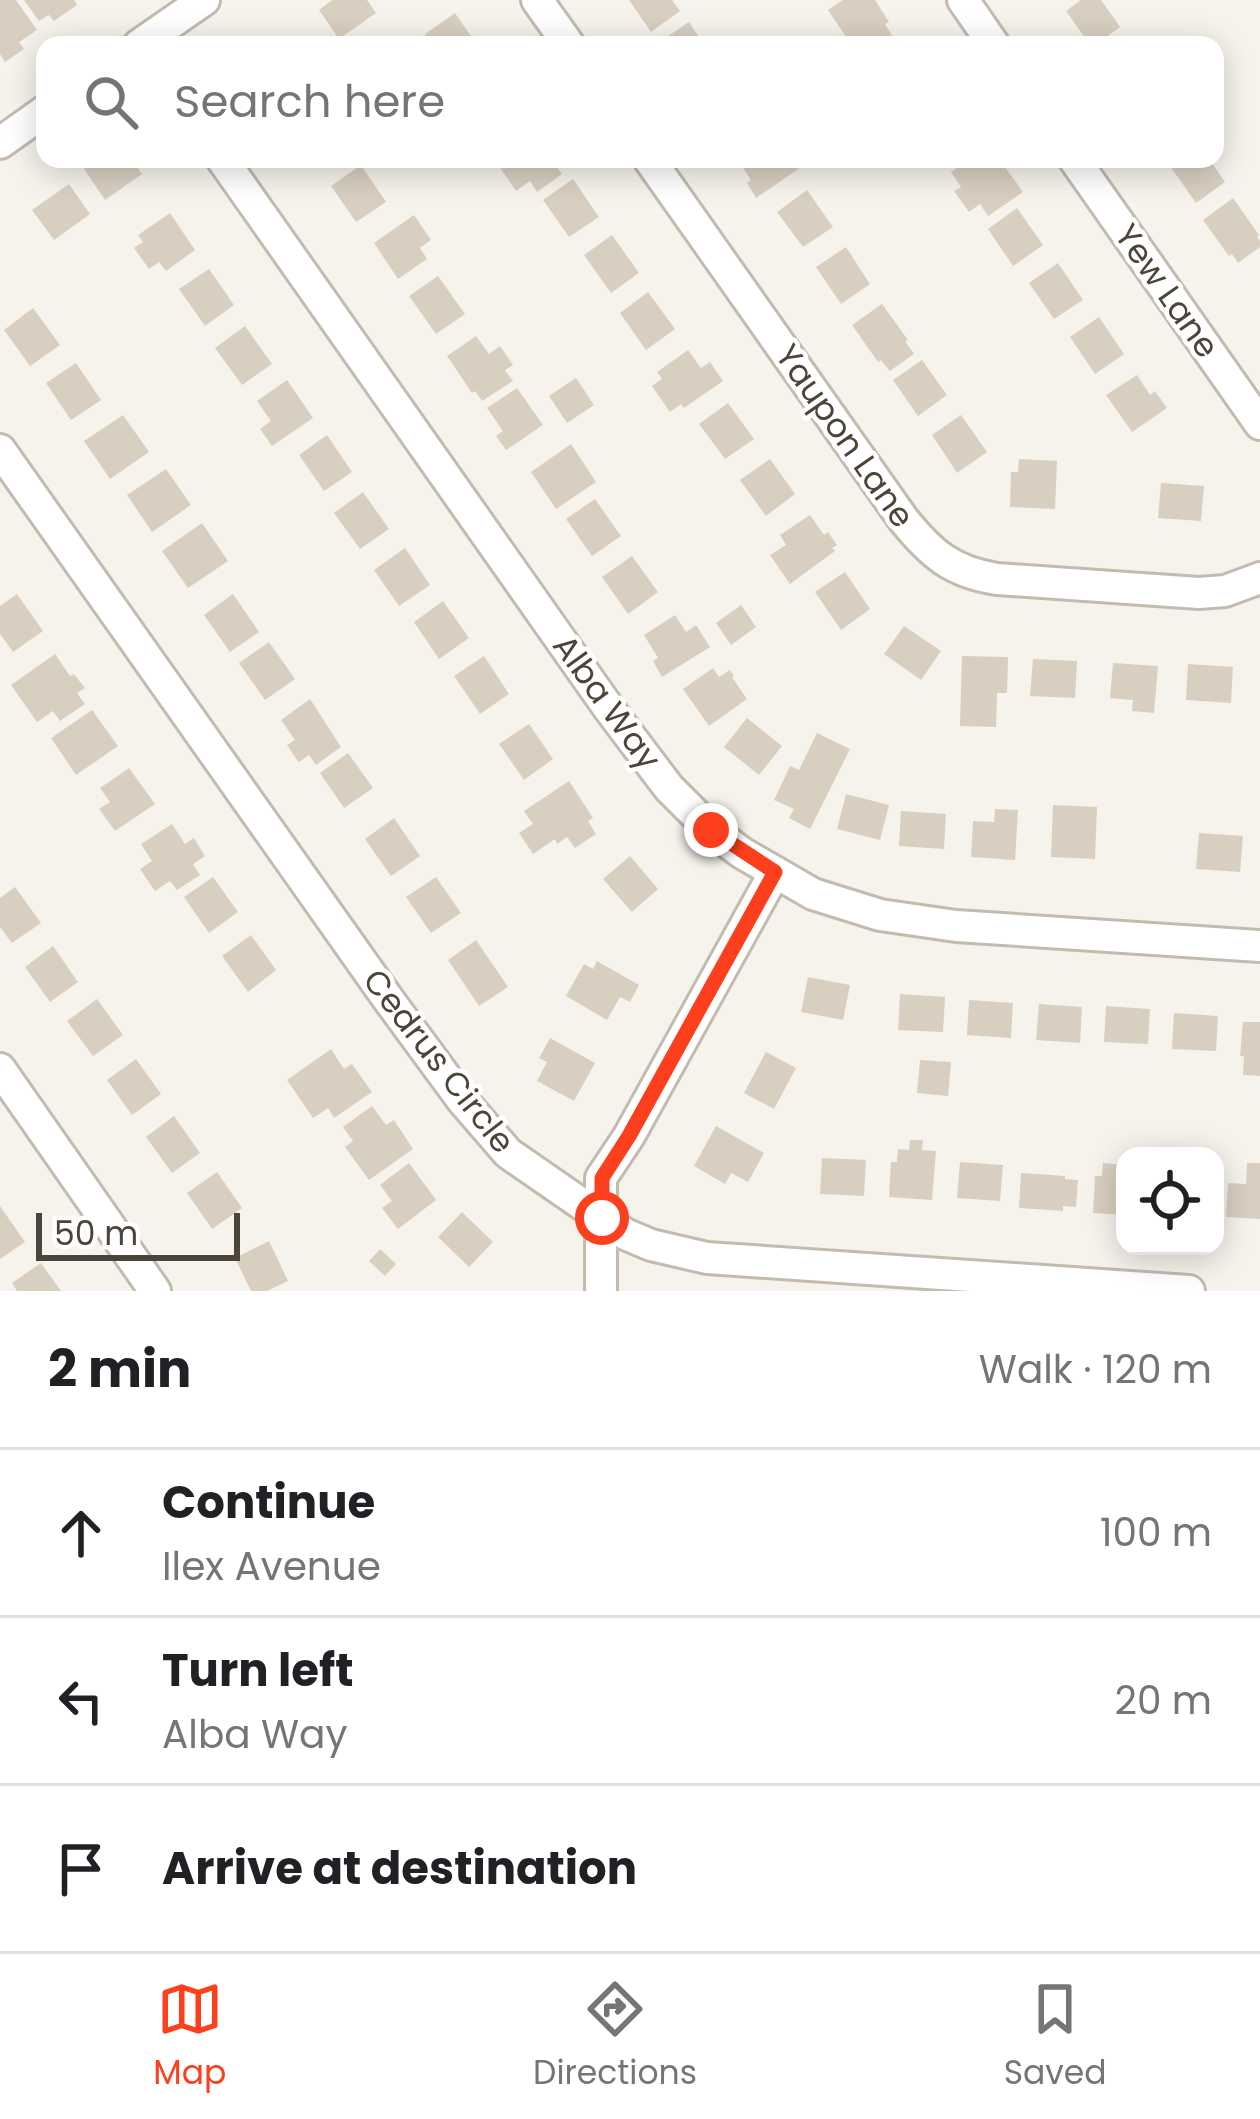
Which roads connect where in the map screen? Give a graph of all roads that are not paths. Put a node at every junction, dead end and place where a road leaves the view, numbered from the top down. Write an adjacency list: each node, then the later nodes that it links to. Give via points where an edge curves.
1 (203, 0): 4 (street)
2 (537, 0): 5 (street)
3 (962, 0): 6 (street)
4 (153, 36)
5 (563, 36)
6 (988, 36)
7 (36, 117): 8 (street)
8 (0, 143)
9 (228, 168): 15 (street, Alba Way, via 669,788 711,830)
10 (655, 168): 14 (street, Yaupon Lane, via 935,555 998,579 1198,593)
11 (1080, 168): 12 (street, Yew Lane)
12 (1260, 424)
13 (0, 450): 18 (street, Cedrus Circle, via 463,1101 508,1153)
14 (1260, 578)
15 (775, 872): 16 (street, Alba Way, via 813,894 899,918); 18 (street, via 602,1178)
16 (1260, 946)
17 (0, 1069): 20 (street)
18 (602, 1218): 19 (street, Cedrus Circle, via 651,1245 707,1258); 21 (street)
19 (1080, 1287): 22 (street, Cedrus Circle)
20 (155, 1291)
21 (601, 1291)
22 (1189, 1291)

